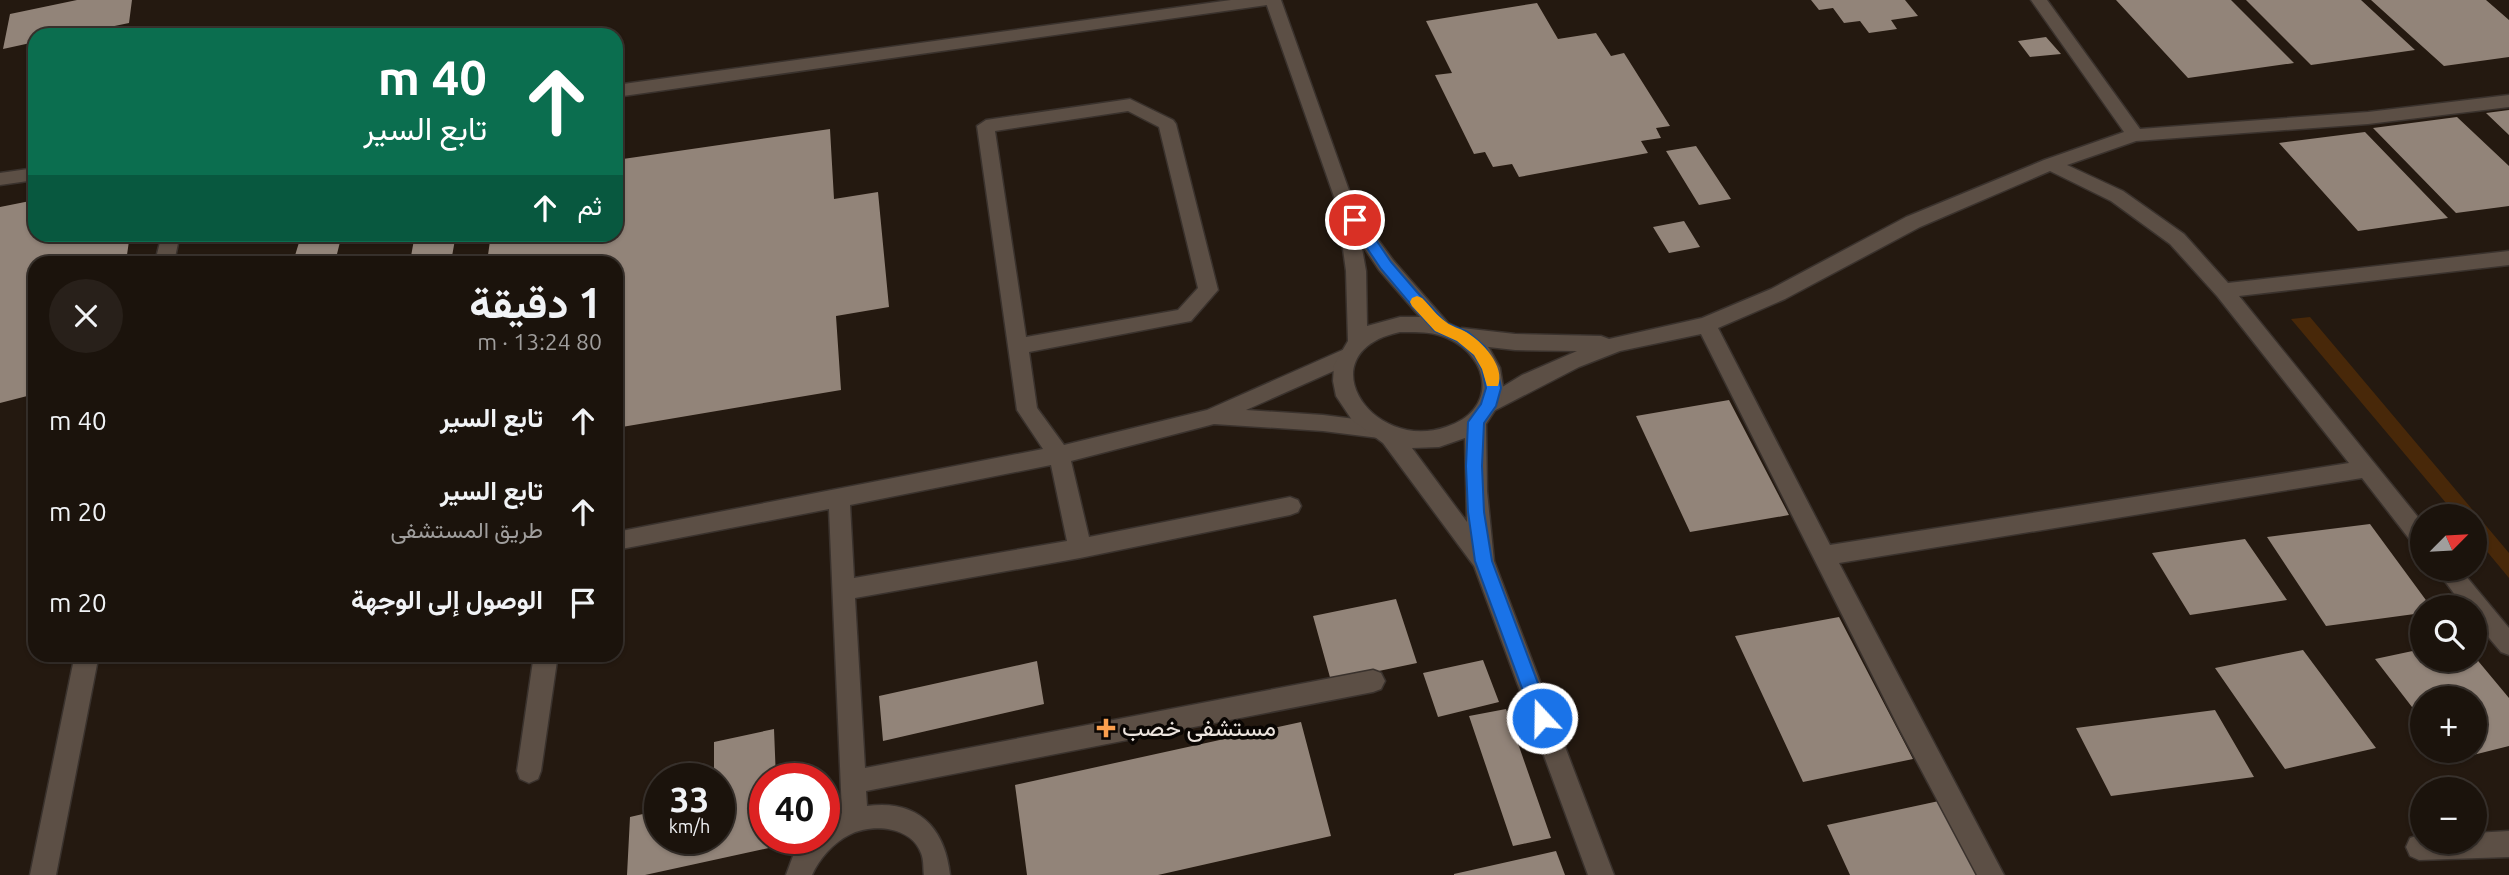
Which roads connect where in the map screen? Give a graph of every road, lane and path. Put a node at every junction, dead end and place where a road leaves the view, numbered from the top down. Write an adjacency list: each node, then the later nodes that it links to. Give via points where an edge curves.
1 (1267, 0): 4 (street)
2 (1273, 0): 10 (street)
3 (2039, 0): 6 (street)
4 (623, 90)
5 (2509, 101): 6 (street, via 2368,118)
6 (2135, 135): 7 (street)
7 (2050, 164): 12 (street, via 2117,196 2177,239); 13 (street, via 1913,222 1778,295)
8 (28, 175): 9 (street)
9 (0, 179)
10 (1346, 205): 14 (street, via 1386,265); 18 (street, via 1356,271)
11 (2509, 258): 12 (street)
12 (2224, 291): 23 (street)
13 (1706, 325): 16 (street); 29 (street)
14 (1440, 327): 15 (street); 18 (street, via 1395,324 1374,330)
15 (1462, 337): 16 (street); 19 (street, via 1490,368 1493,388)
16 (1618, 344): 19 (street, via 1540,376)
17 (1016, 347): 17 (street, via 986,125 1130,105 1167,124 1208,290 1184,316); 22 (street, via 1027,410)
18 (1353, 349): 20 (street); 21 (street, via 1343,372 1347,396 1362,418)
19 (1482, 414): 21 (street, via 1458,433 1436,439 1411,440); 30 (street, via 1474,466)
20 (1211, 417): 21 (street); 22 (street)
21 (1383, 431): 30 (street)
22 (1059, 455): 24 (street); 28 (street)
23 (2366, 469): 26 (street); 29 (street)
24 (839, 497): 27 (street); 32 (street)
25 (1290, 506): 28 (street)
26 (2410, 523)
27 (623, 540)
28 (1080, 548): 32 (street)
29 (1824, 555): 48 (street)
30 (1483, 561): 47 (street)
31 (2457, 581): 33 (street)
32 (845, 590): 38 (street)
33 (2509, 645)
34 (85, 662): 44 (street)
35 (545, 662): 37 (street)
36 (1373, 681): 38 (street)
37 (529, 771)
38 (854, 782): 39 (street)
39 (855, 818): 40 (street); 46 (street, via 879,814 900,818 918,829 931,846)
40 (840, 825)
41 (2509, 844): 42 (street)
42 (2487, 845)
43 (810, 854): 45 (street)
44 (43, 875)
45 (799, 875)
46 (937, 875)
47 (1601, 875)
48 (1991, 875)

